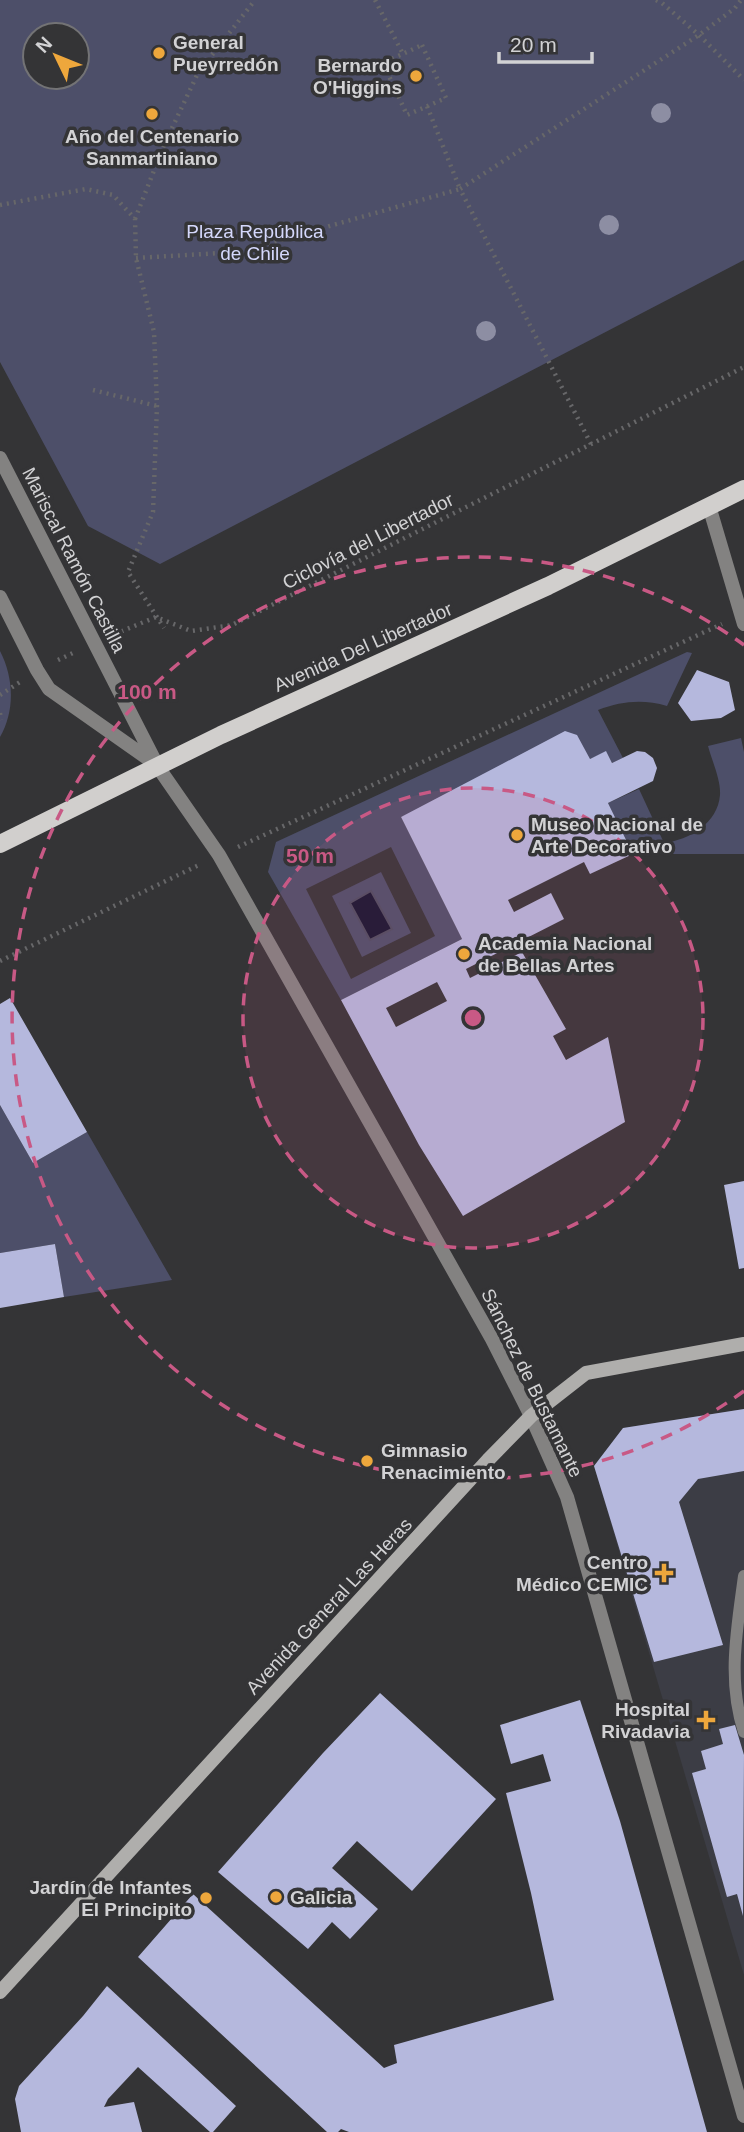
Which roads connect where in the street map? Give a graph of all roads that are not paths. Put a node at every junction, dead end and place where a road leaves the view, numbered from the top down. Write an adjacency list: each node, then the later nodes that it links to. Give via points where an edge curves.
1 (0, 458): 6 (street, Mariscal Ramón Castilla)
2 (744, 489): 3 (main road, Avenida Del Libertador)
3 (709, 506): 5 (street); 6 (main road, Avenida Del Libertador, via 548,586)
4 (0, 597): 6 (street, via 49,689)
5 (743, 619)
6 (158, 766): 7 (main road, Avenida Del Libertador); 9 (street, Sánchez de Bustamante, via 219,855)
7 (0, 844)
8 (744, 1344): 9 (main road, Avenida General Las Heras, via 586,1373)
9 (531, 1416): 12 (main road, Avenida General Las Heras); 13 (street, Sánchez de Bustamante, via 567,1497)
10 (744, 1576): 11 (lane, via 734,1684)
11 (744, 1732)
12 (0, 1992)
13 (744, 2116)

